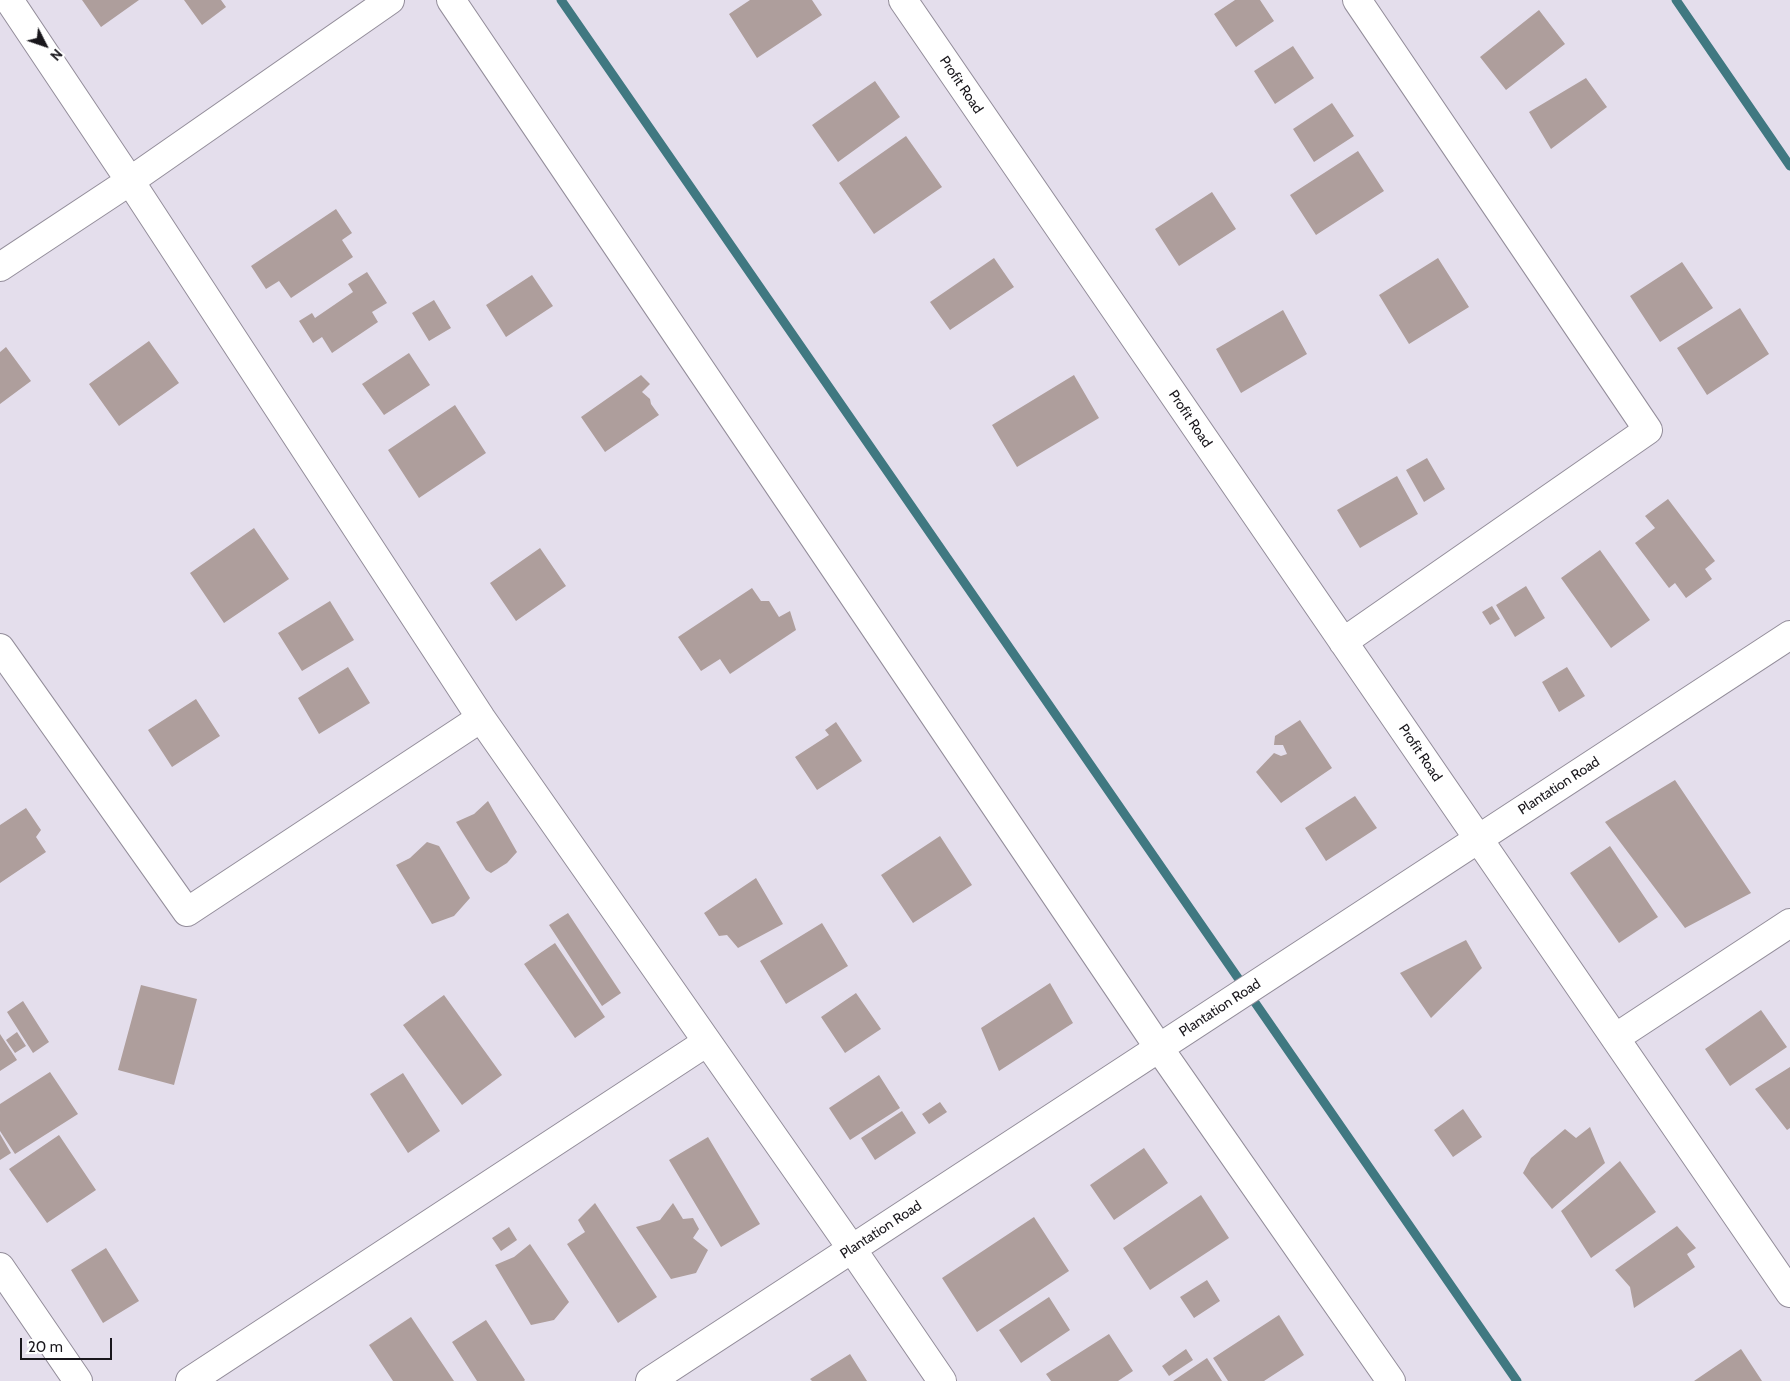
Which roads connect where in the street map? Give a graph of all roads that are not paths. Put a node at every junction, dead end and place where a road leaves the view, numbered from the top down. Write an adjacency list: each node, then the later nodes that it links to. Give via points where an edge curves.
1 (9, 0): 6 (street)
2 (390, 0): 6 (street)
3 (451, 0): 16 (street)
4 (903, 0): 9 (street, Profit Road)
5 (1357, 0): 9 (street, via 1648,430)
6 (130, 181): 7 (street); 11 (street)
7 (0, 267)
8 (1790, 636): 12 (street, Plantation Road)
9 (1343, 642): 12 (street, Profit Road)
10 (0, 648): 11 (street, via 186,912)
11 (481, 718): 15 (street)
12 (1478, 839): 14 (street, Profit Road); 16 (street, Plantation Road)
13 (1790, 923): 14 (street)
14 (1615, 1038): 19 (street, Profit Road)
15 (707, 1042): 17 (street); 21 (street)
16 (1159, 1048): 17 (street, Plantation Road); 24 (street)
17 (852, 1249): 22 (street, Plantation Road); 23 (street)
18 (0, 1267): 20 (street)
19 (1790, 1293)
20 (78, 1381)
21 (190, 1381)
22 (650, 1381)
23 (942, 1381)
24 (1391, 1381)

